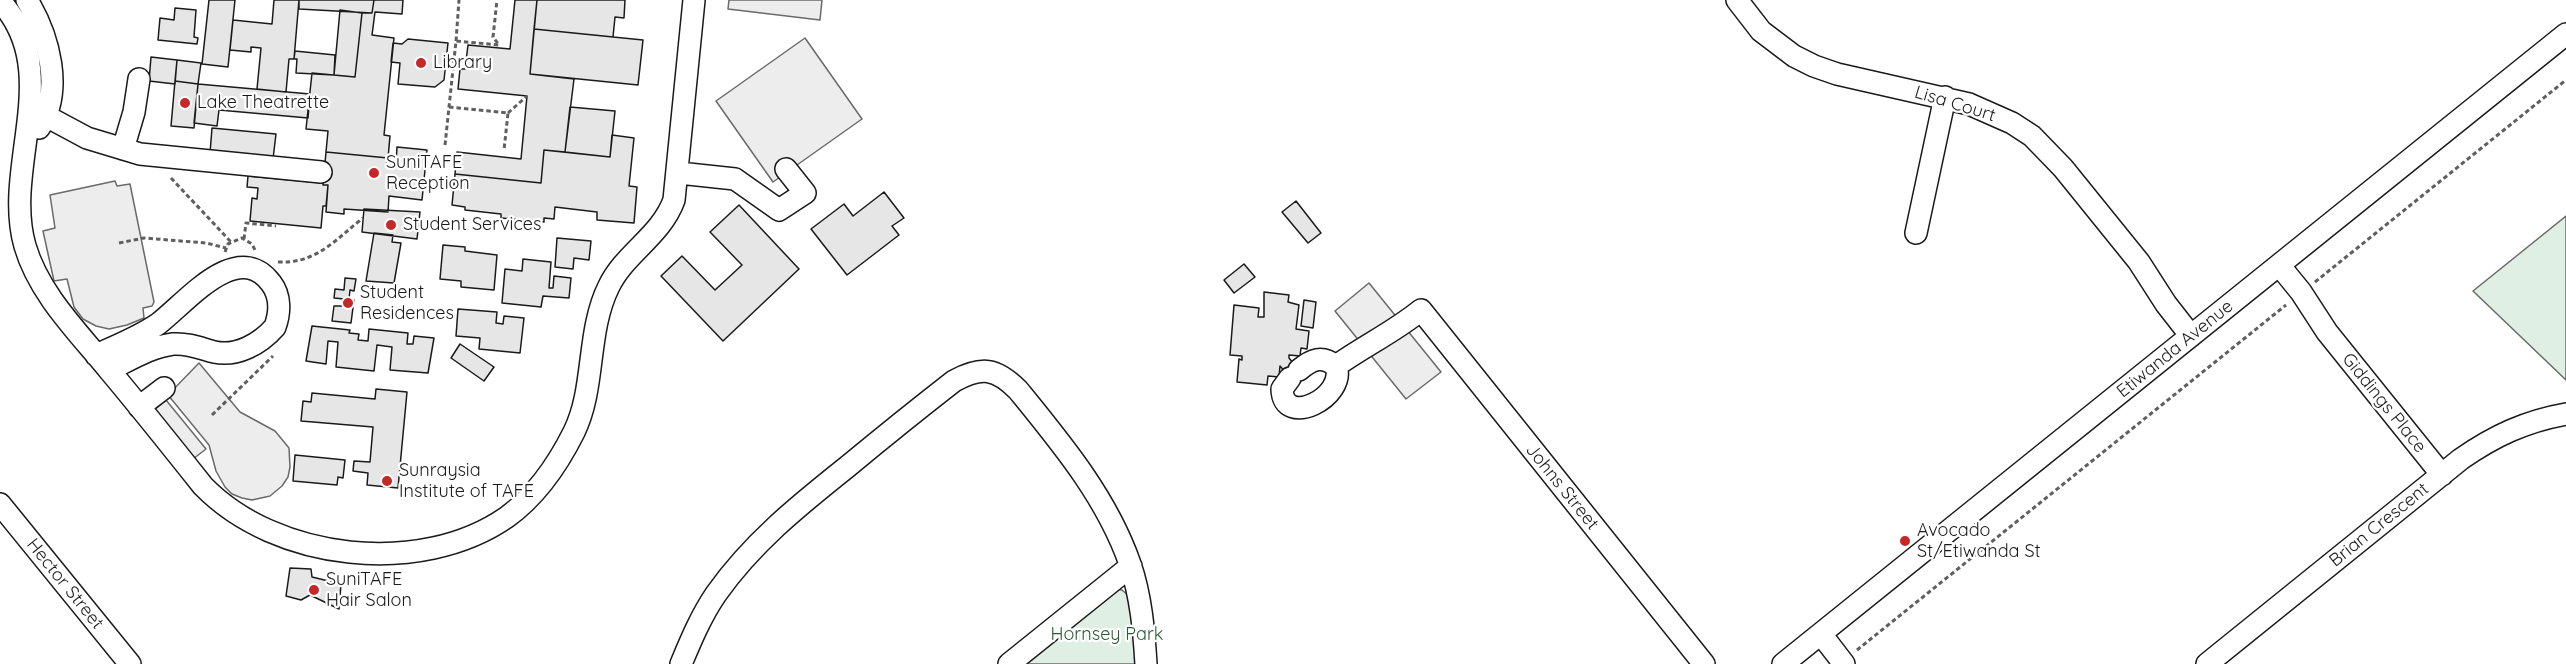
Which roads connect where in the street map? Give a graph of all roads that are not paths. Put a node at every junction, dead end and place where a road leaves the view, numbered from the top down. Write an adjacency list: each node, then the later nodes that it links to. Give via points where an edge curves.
1 (27, 0): 8 (street, via 44,38 51,68 52,96)
2 (694, 0): 12 (street)
3 (1737, 0): 7 (street, Lisa Court, via 1761,30 1786,51 1814,66)
4 (0, 1): 8 (street, via 12,14 26,42 30,87)
5 (2566, 34): 14 (street, Etiwanda Avenue)
6 (139, 79): 9 (street)
7 (1945, 98): 13 (street); 15 (street, Lisa Court, via 1990,112 2032,136 2139,262 2166,304)
8 (38, 114): 9 (street, via 87,138); 16 (street, via 27,150 19,202 25,247 44,289)
9 (123, 149): 11 (street, via 159,157)
10 (786, 169): 12 (street, via 806,193 779,210 735,179)
11 (321, 172)
12 (679, 173): 19 (street, via 669,215 619,270 605,296 595,329 581,413 564,450 525,502 506,517 462,540 411,552 381,553 285,539 215,499)
13 (1916, 233)
14 (2275, 269): 15 (street, Etiwanda Avenue); 21 (street, Giddings Place)
15 (2197, 331): 24 (street, Etiwanda Avenue)
16 (103, 363): 16 (street, via 210,280 234,268 256,271 277,294 279,312 275,327 250,346 222,354 187,344 159,346); 19 (street)
17 (1336, 366): 17 (street, via 1338,377 1333,388 1306,408 1294,408 1284,399 1282,389 1310,361 1327,360); 30 (street, Johns Street, via 1420,310)
18 (164, 387): 19 (street)
19 (139, 407)
20 (2566, 414): 21 (street, Brian Crescent, via 2505,432)
21 (2442, 475): 32 (street, Brian Crescent)
22 (0, 504): 26 (street, Hector Street)
23 (1131, 566): 27 (street, via 1105,509 1058,439 1008,380 986,370 977,371 954,381 765,536 714,596); 28 (street); 29 (street, via 1144,631)
24 (1817, 637): 25 (street); 31 (street, Etiwanda Avenue)
25 (1839, 663)
26 (130, 664)
27 (681, 664)
28 (1009, 664)
29 (1146, 664)
30 (1704, 664)
31 (1783, 664)
32 (2207, 664)

